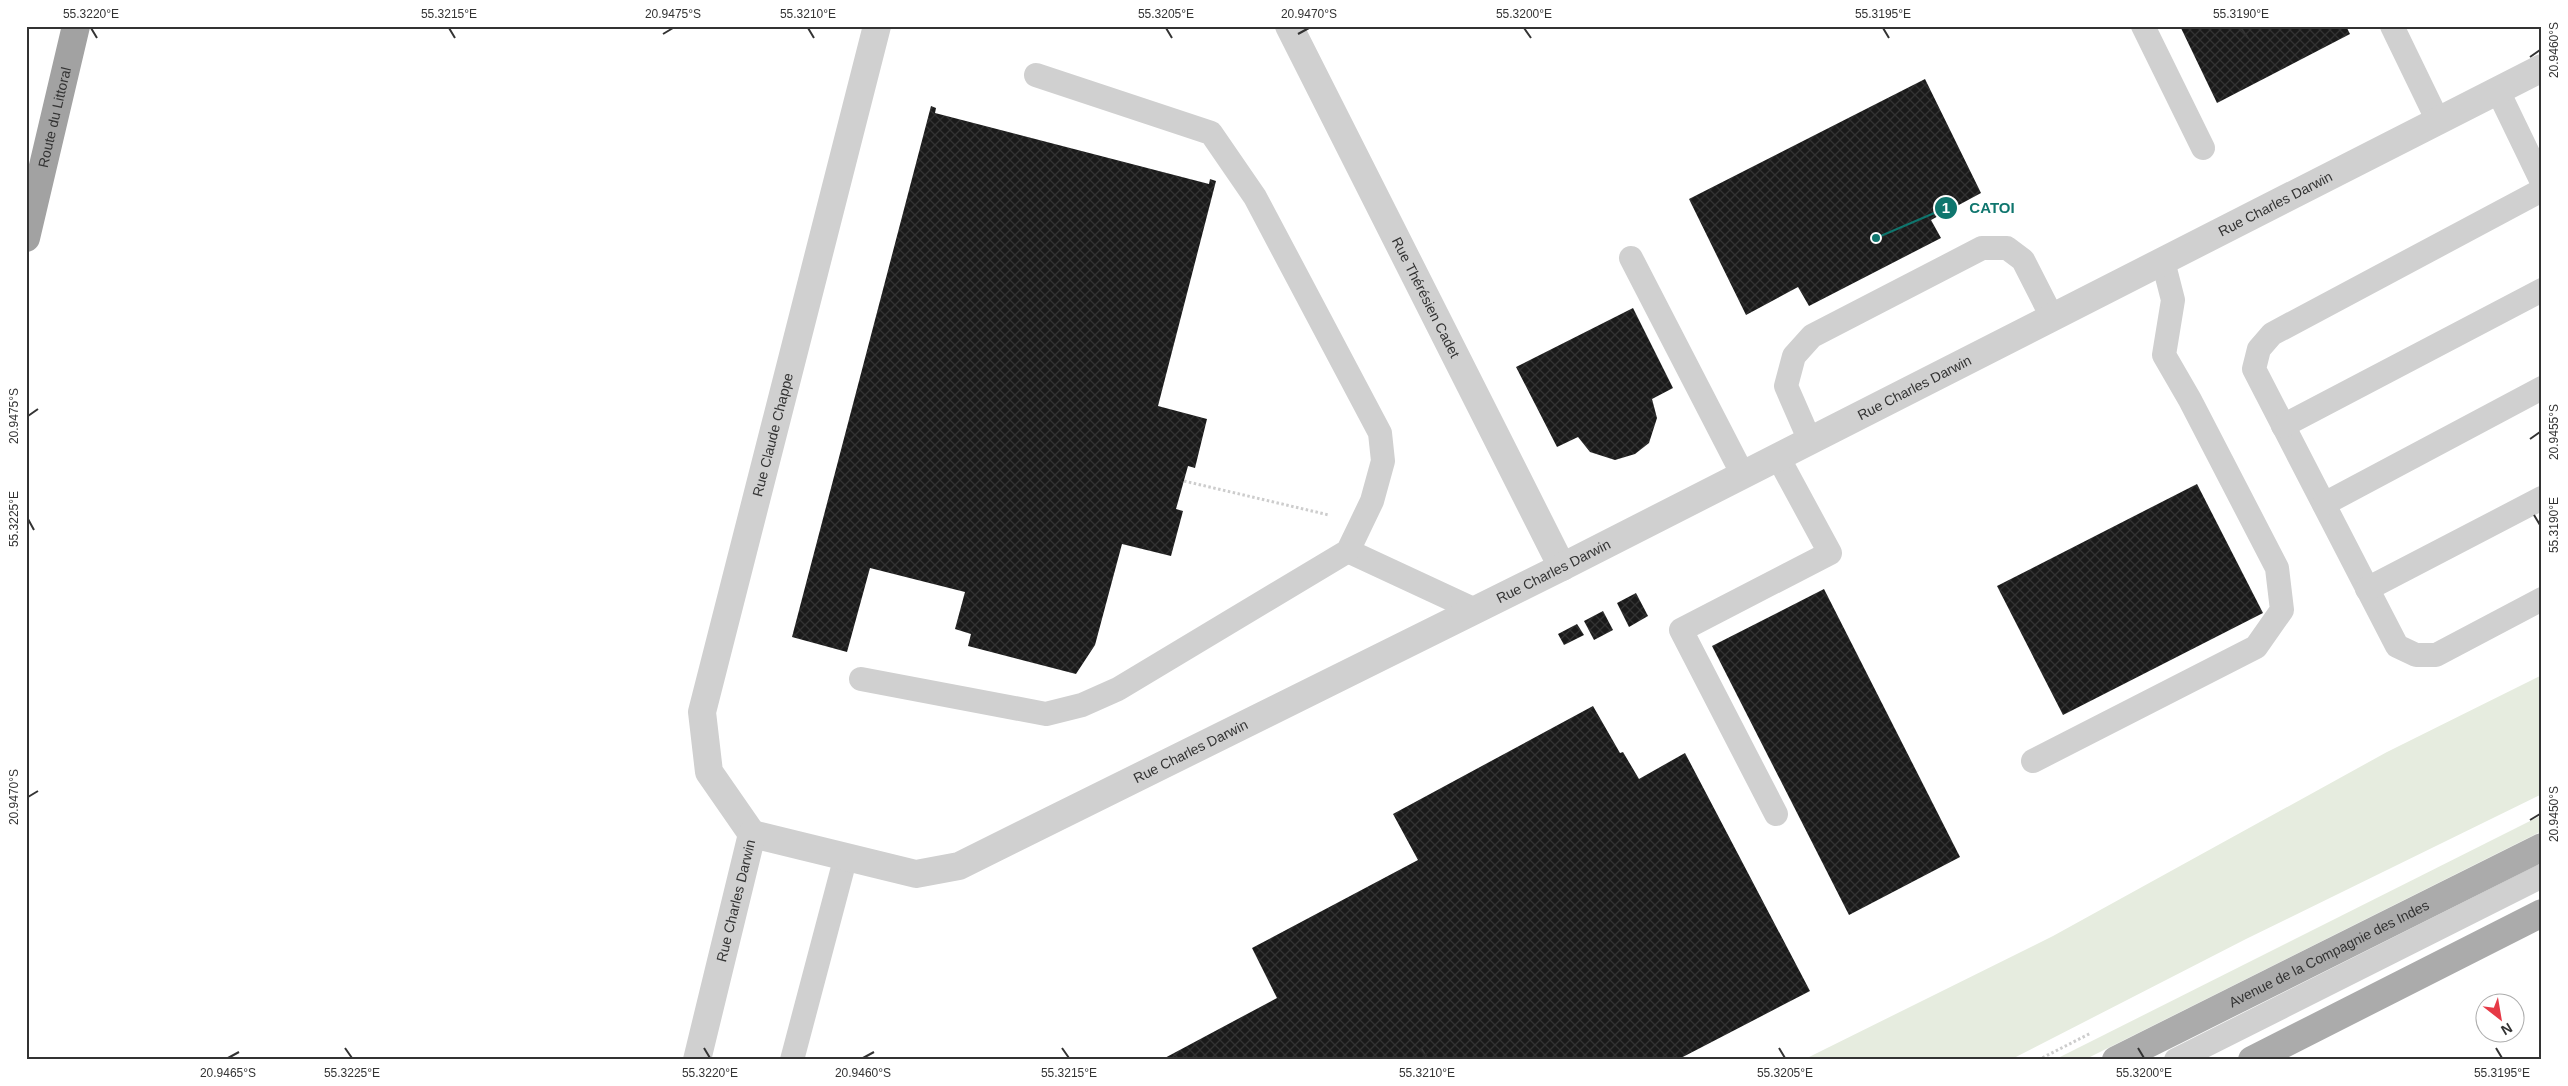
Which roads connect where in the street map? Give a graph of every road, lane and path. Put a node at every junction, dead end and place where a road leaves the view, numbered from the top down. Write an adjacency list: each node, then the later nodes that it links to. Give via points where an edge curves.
1 (76, 26): 13 (highway, Route du Littoral)
2 (876, 26): 35 (street, Rue Claude Chappe, via 702,712 709,772)
3 (1289, 26): 28 (street, Rue Thérésien Cadet)
4 (2143, 26): 10 (lane)
5 (2392, 26): 9 (lane)
6 (1036, 75): 26 (lane, via 1211,134 1255,196 1380,434 1383,461 1372,501)
7 (2538, 75): 8 (street, Rue Charles Darwin)
8 (2498, 90): 9 (street, Rue Charles Darwin); 11 (lane)
9 (2438, 121): 15 (street, Rue Charles Darwin)
10 (2203, 148)
11 (2542, 182)
12 (2542, 190): 19 (lane, via 2272,334 2259,349 2254,369)
13 (26, 238)
14 (1631, 258): 22 (lane)
15 (2163, 261): 17 (street, Rue Charles Darwin); 33 (lane, via 2173,300 2164,354 2277,568 2282,610 2256,647)
16 (2542, 290): 19 (lane)
17 (2052, 317): 20 (street, Rue Charles Darwin); 20 (lane, via 2023,260 2008,248 1982,248 1812,336 1800,349 1794,356 1786,386)
18 (2542, 388): 25 (lane)
19 (2283, 426): 25 (lane)
20 (1810, 441): 21 (street, Rue Charles Darwin)
21 (1778, 457): 22 (street, Rue Charles Darwin); 34 (lane, via 1830,553 1682,630)
22 (1743, 475): 28 (street, Rue Charles Darwin)
23 (1184, 481): 26 (path)
24 (2542, 498): 29 (lane)
25 (2324, 504): 29 (lane)
26 (1362, 522): 27 (lane)
27 (1348, 551): 31 (lane); 32 (lane, via 1118,689 1046,714)
28 (1562, 567): 31 (street, Rue Charles Darwin)
29 (2367, 589): 30 (lane, via 2397,646 2416,655 2436,655)
30 (2542, 599)
31 (1475, 610): 37 (street, Rue Charles Darwin, via 958,866 916,874)
32 (861, 679)
33 (2033, 761)
34 (1776, 814)
35 (752, 834): 37 (street, Rue Charles Darwin); 40 (street, Rue Charles Darwin)
36 (2542, 847): 42 (main road, Avenue de la Compagnie des Indes)
37 (846, 856): 41 (lane)
38 (2542, 876): 43 (lane, Avenue de la Compagnie des Indes)
39 (2542, 913): 44 (main road)
40 (697, 1060)
41 (792, 1060)
42 (2116, 1060)
43 (2176, 1060)
44 (2252, 1060)

